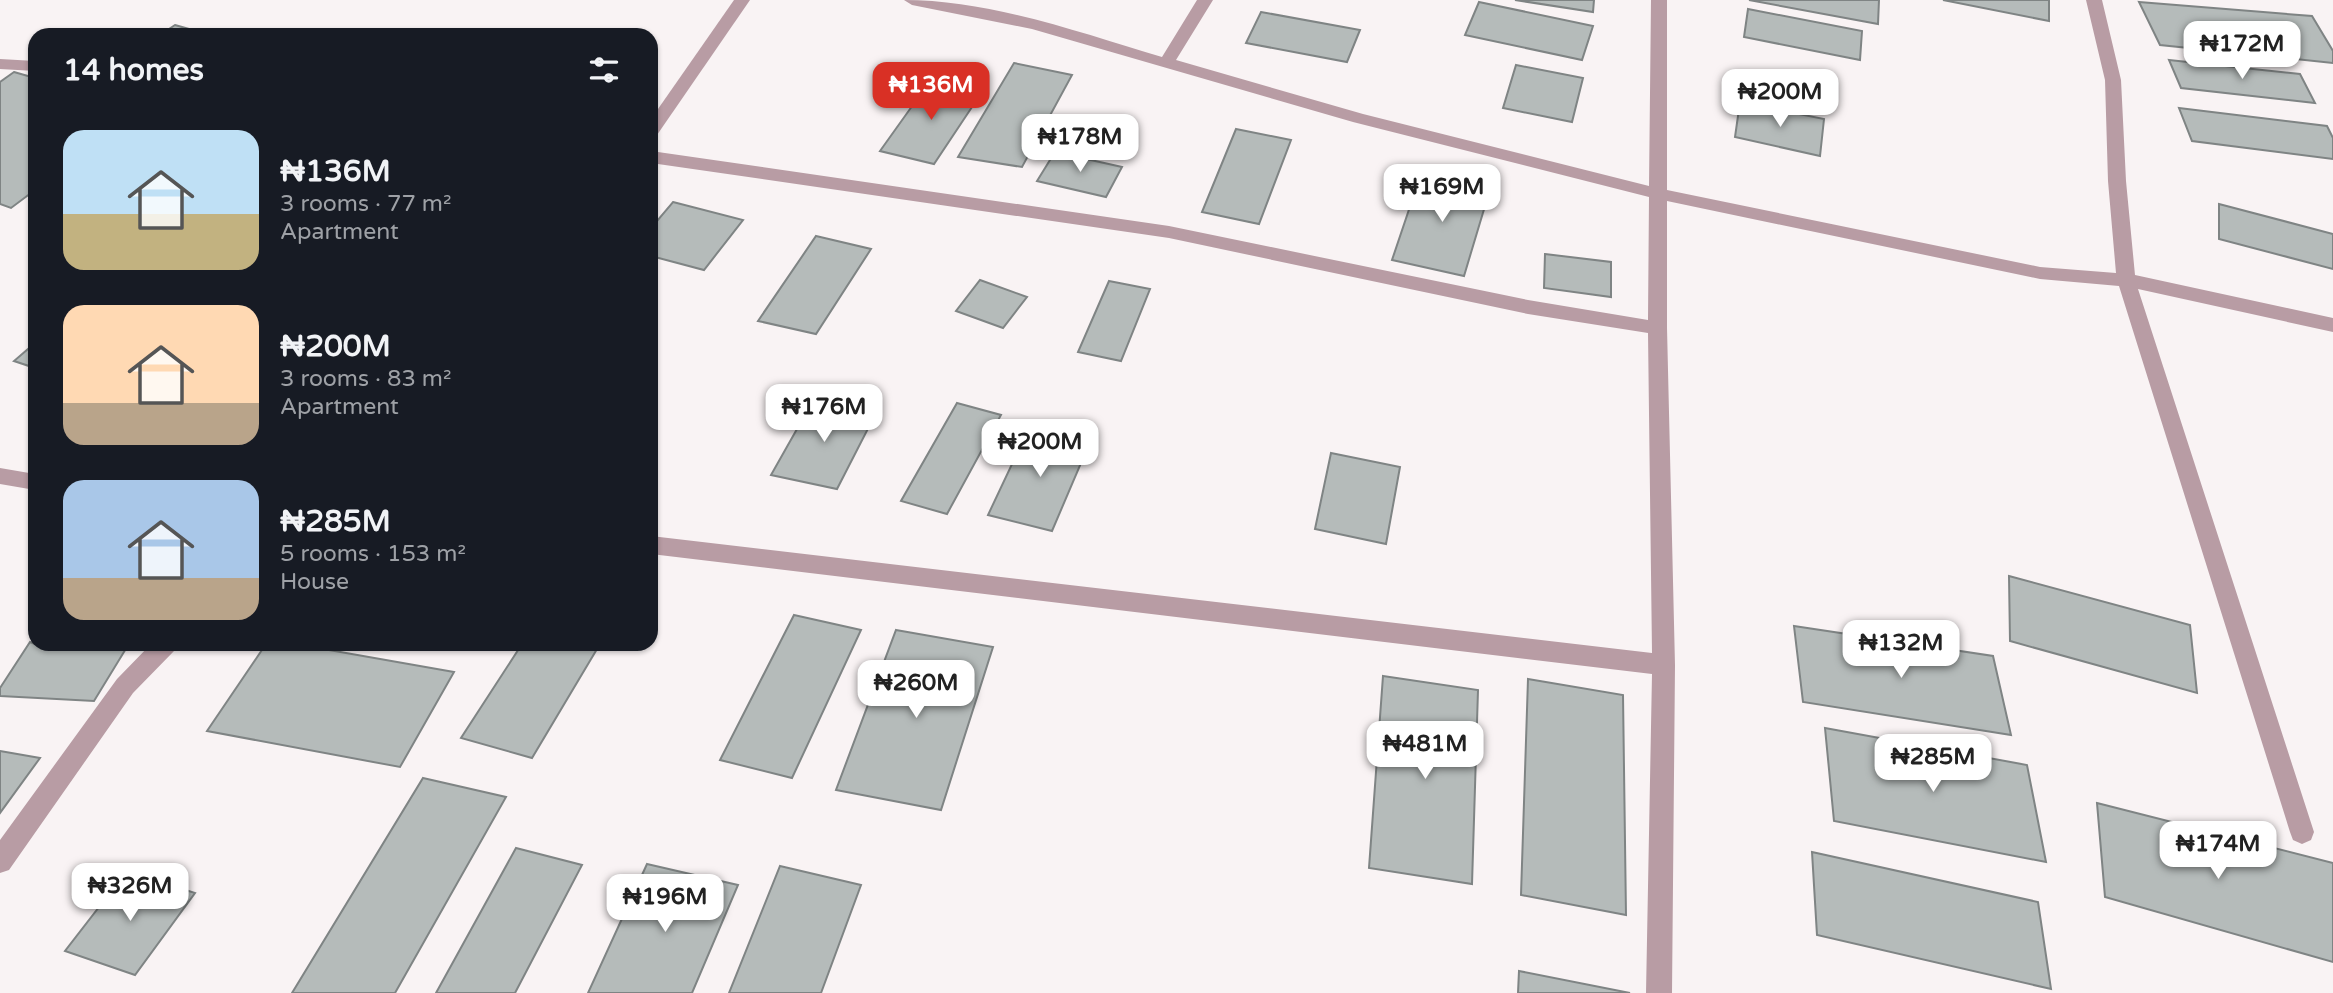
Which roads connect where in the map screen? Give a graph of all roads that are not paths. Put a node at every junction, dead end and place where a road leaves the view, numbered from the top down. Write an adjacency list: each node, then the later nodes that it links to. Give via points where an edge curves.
1 (742, 0): 9 (street)
2 (912, 0): 6 (street, via 1035,25)
3 (1205, 0): 6 (street)
4 (1659, 0): 11 (street)
5 (2094, 0): 12 (street, via 2113,80 2116,181)
6 (1167, 62): 11 (street, via 1359,118)
7 (0, 64): 8 (street)
8 (28, 66)
9 (658, 121)
10 (658, 158): 14 (street, via 1169,232 1528,307)
11 (1659, 194): 12 (street, via 2040,273); 14 (street)
12 (2126, 280): 13 (street); 20 (street)
13 (2333, 325)
14 (1657, 328): 19 (street)
15 (0, 475): 16 (street)
16 (28, 481)
17 (658, 546): 19 (street)
18 (159, 651): 21 (street, via 125,686)
19 (1664, 665): 22 (street)
20 (2302, 832)
21 (0, 861)
22 (1659, 993)

